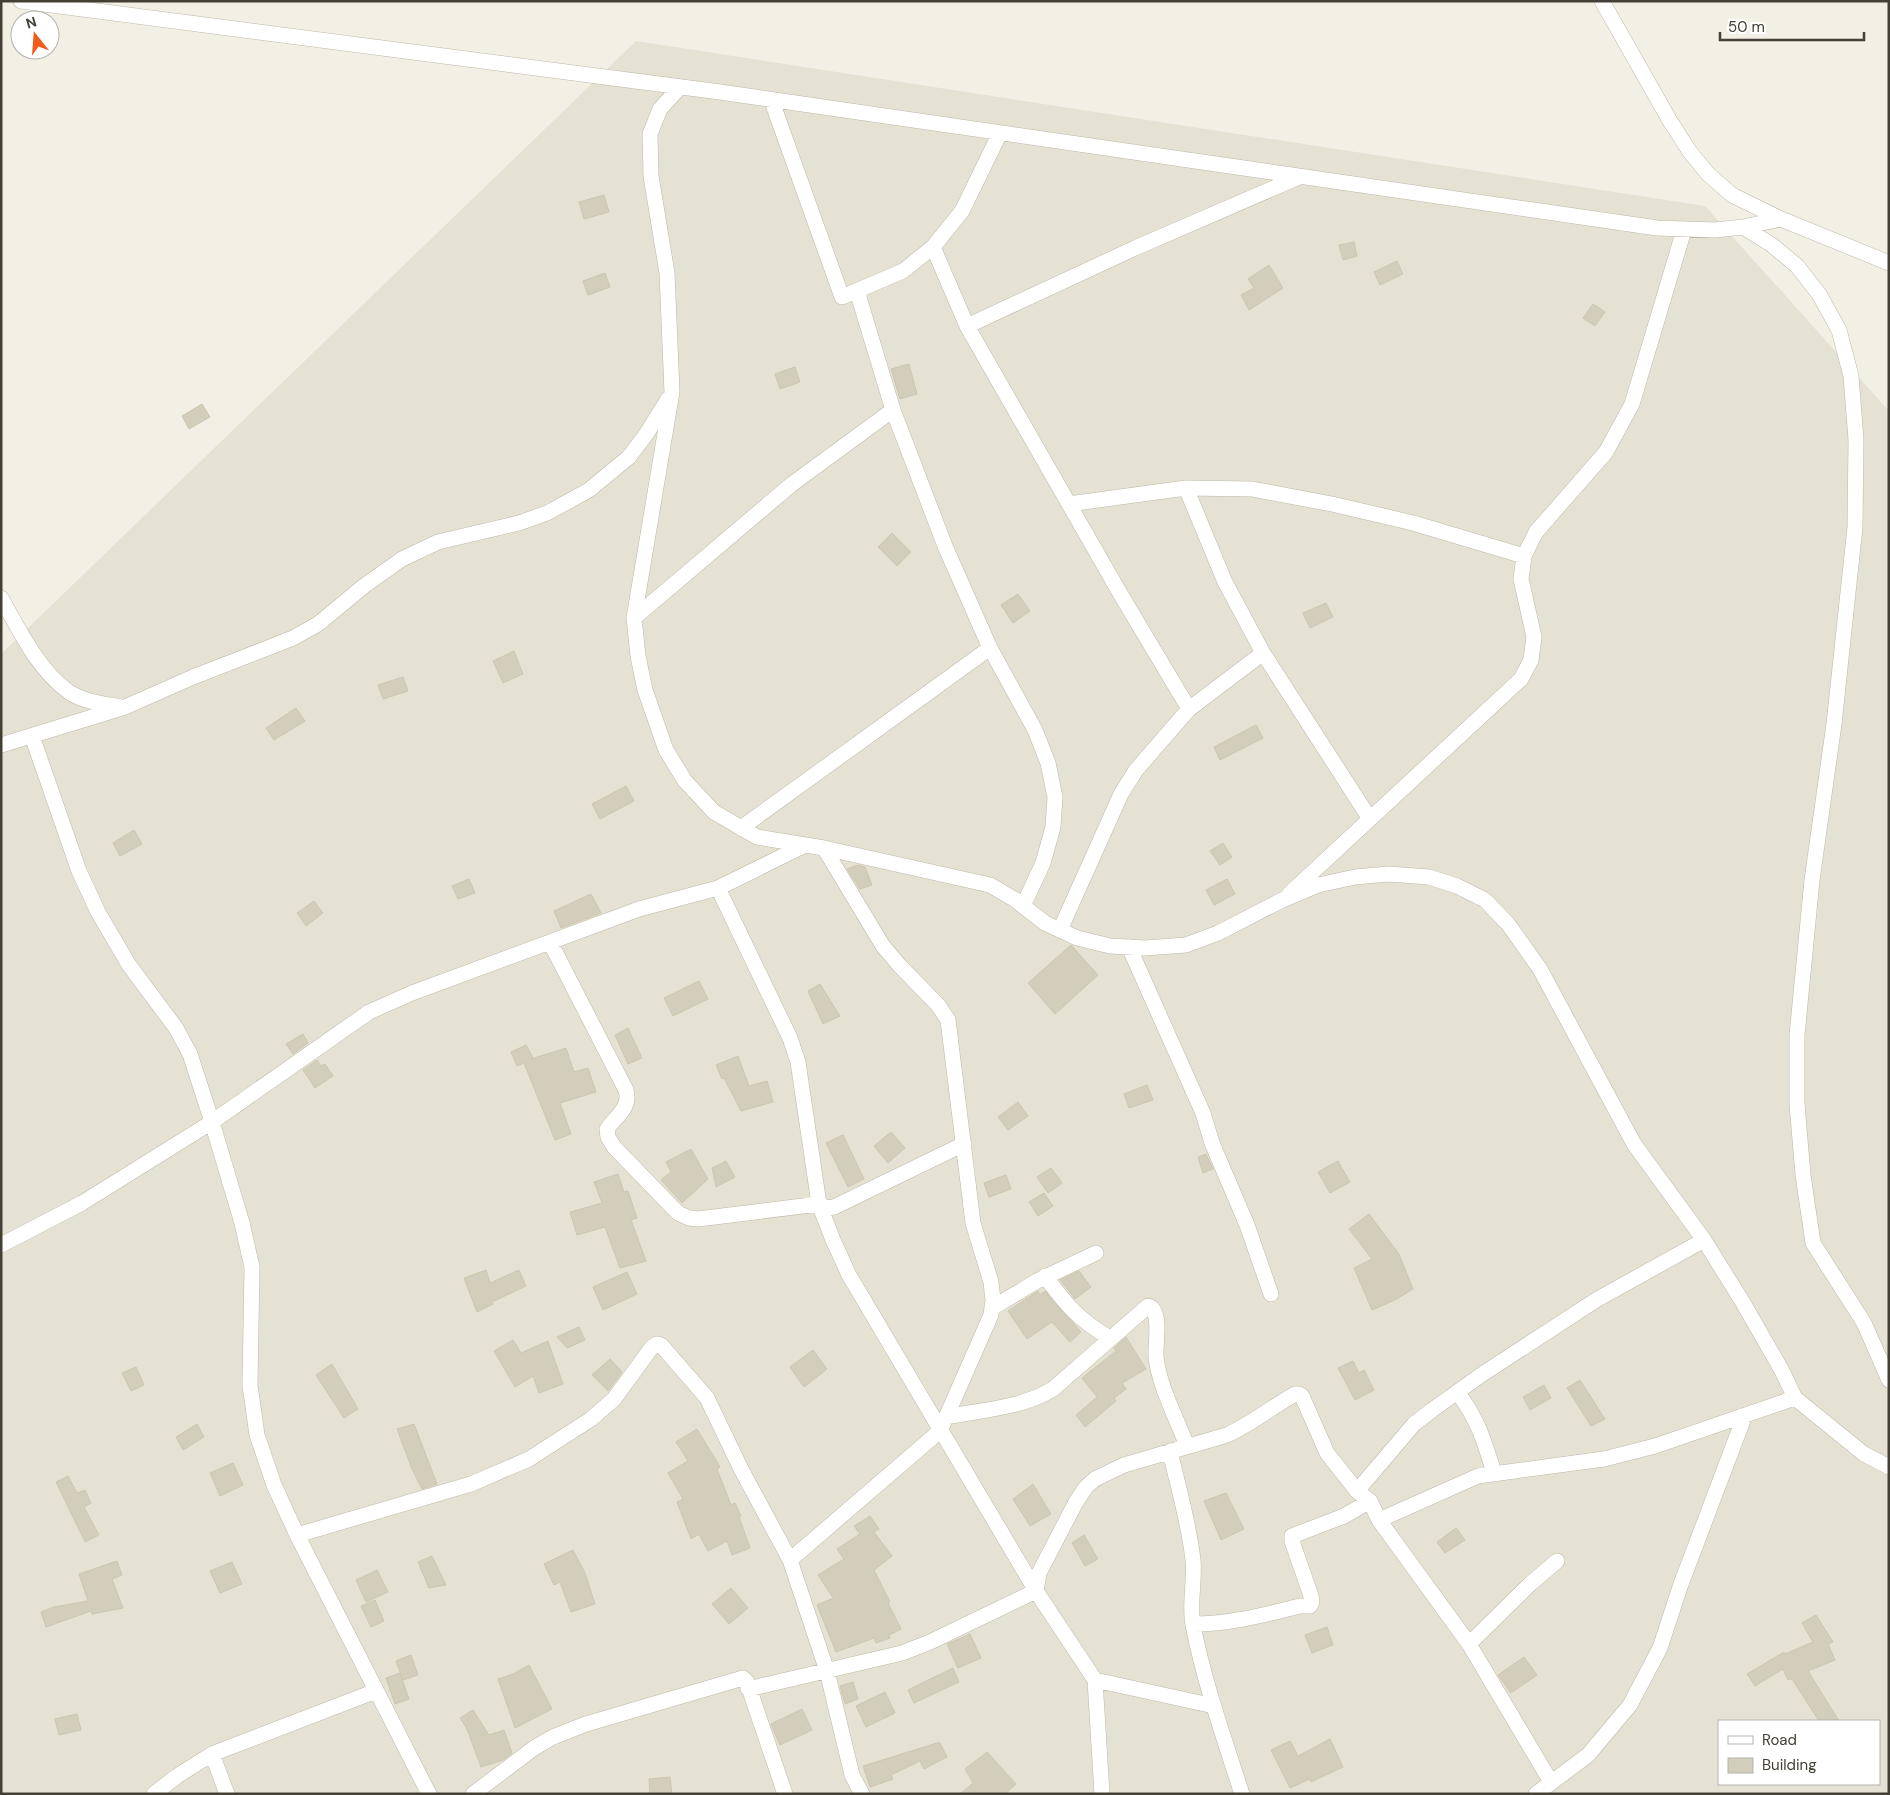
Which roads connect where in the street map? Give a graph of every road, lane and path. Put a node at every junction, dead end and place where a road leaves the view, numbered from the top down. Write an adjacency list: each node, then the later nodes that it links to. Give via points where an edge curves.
1 (21, 1): 3 (street)
2 (1602, 1): 7 (street, via 1670,121 1708,174 1732,195)
3 (680, 87): 4 (street); 14 (street, via 660,109 650,134 651,176 667,274)
4 (771, 99): 5 (street); 12 (street, via 842,297)
5 (1000, 133): 6 (street); 10 (street, via 962,211)
6 (1299, 176): 9 (street); 13 (street)
7 (1780, 218): 8 (street); 11 (street)
8 (1743, 227): 9 (street); 47 (street, via 1797,266 1819,294 1839,330 1851,376 1856,440 1854,528 1834,724 1812,880 1797,1035 1797,1104 1802,1175 1813,1243 1864,1323)
9 (1684, 230): 18 (street, via 1632,404 1606,452 1536,532)
10 (932, 247): 12 (street, via 903,271); 13 (street)
11 (1889, 262)
12 (857, 291): 15 (street)
13 (967, 326): 17 (street)
14 (672, 392): 20 (street); 23 (street, via 629,457 589,490 547,513 519,523 438,542 402,559 318,624 293,638)
15 (893, 410): 20 (street, via 792,484); 21 (street, via 945,546)
16 (1186, 488): 17 (street); 18 (street, via 1252,489 1332,504 1413,523); 22 (street, via 1226,582)
17 (1069, 504): 24 (street)
18 (1524, 556): 27 (street, via 1521,579 1534,637 1531,660 1521,679)
19 (1, 598): 23 (street, via 48,672 70,693 93,702)
20 (634, 618): 28 (street, via 645,690 666,750 685,781 714,812)
21 (990, 648): 28 (street); 33 (street, via 1035,730 1048,763 1055,797 1053,827 1043,863)
22 (1263, 653): 24 (street); 27 (street)
23 (125, 708): 25 (street)
24 (1189, 709): 34 (street, via 1136,770 1121,794)
25 (32, 736): 26 (street); 37 (street, via 98,912 129,965 176,1028 190,1054)
26 (1, 744)
27 (1370, 819): 32 (street)
28 (741, 828): 29 (street, via 757,838)
29 (804, 846): 30 (street); 31 (street)
30 (824, 848): 33 (street, via 990,885); 38 (street, via 883,946 948,1020)
31 (718, 888): 35 (street, via 639,909); 39 (street, via 790,1038 798,1062)
32 (1282, 900): 36 (street, via 1218,933 1186,945); 40 (street, via 1318,885 1389,874 1429,877 1458,886 1485,900 1508,924 1540,969 1634,1144)
33 (1024, 906): 34 (street)
34 (1060, 930): 36 (street, via 1077,938)
35 (550, 942): 37 (street, via 369,1012); 39 (street, via 629,1098 628,1104 607,1129 608,1137 678,1213 698,1219)
36 (1130, 947): 44 (street, via 1203,1113)
37 (212, 1122): 41 (street, via 82,1203); 60 (street, via 252,1267 250,1385 257,1435)
38 (964, 1144): 39 (street, via 834,1207); 45 (street, via 973,1223 991,1282)
39 (819, 1204): 52 (street, via 849,1275)
40 (1704, 1240): 48 (street, via 1596,1300); 49 (street, via 1742,1301)
41 (1, 1245)
42 (1096, 1253): 43 (street)
43 (1045, 1276): 45 (street); 46 (street, via 1080,1319)
44 (1271, 1294)
45 (992, 1308): 51 (street)
46 (1110, 1338): 51 (street, via 1039,1398); 53 (street, via 1148,1306 1155,1311 1159,1370)
47 (1889, 1380)
48 (1457, 1392): 56 (street, via 1476,1419); 57 (street, via 1414,1424)
49 (1794, 1398): 50 (street); 55 (street, via 1864,1454)
50 (1745, 1415): 56 (street, via 1604,1459); 72 (street, via 1660,1648 1630,1705 1588,1755)
51 (946, 1417): 52 (street)
52 (940, 1432): 61 (street); 63 (street)
53 (1187, 1446): 54 (street); 57 (street, via 1227,1435 1299,1394 1327,1454)
54 (1170, 1451): 63 (street, via 1124,1465 1086,1487 1039,1573); 64 (street, via 1193,1560)
55 (1889, 1467)
56 (1494, 1473): 59 (street, via 1460,1483)
57 (1357, 1491): 58 (street)
58 (1370, 1501): 59 (street); 64 (street, via 1344,1516 1292,1536 1312,1602 1310,1606 1241,1620)
59 (1379, 1520): 65 (street)
60 (296, 1535): 61 (street, via 471,1484 529,1459 591,1419 614,1399 656,1344 661,1344 707,1398); 69 (street)
61 (790, 1560): 66 (street)
62 (1557, 1561): 65 (street)
63 (1036, 1591): 66 (street, via 902,1653); 67 (street)
64 (1193, 1624): 70 (street)
65 (1469, 1644): 72 (street)
66 (827, 1671): 68 (street); 78 (street, via 852,1775)
67 (1095, 1680): 70 (street); 79 (street)
68 (748, 1689): 76 (street, via 743,1678 586,1724 534,1748); 77 (street)
69 (376, 1692): 71 (street); 75 (street)
70 (1214, 1706): 80 (street)
71 (212, 1754): 73 (street); 74 (street)
72 (1551, 1782): 81 (street)
73 (154, 1794)
74 (227, 1794)
75 (429, 1794)
76 (473, 1794)
77 (785, 1794)
78 (862, 1794)
79 (1102, 1794)
80 (1242, 1794)
81 (1536, 1794)

